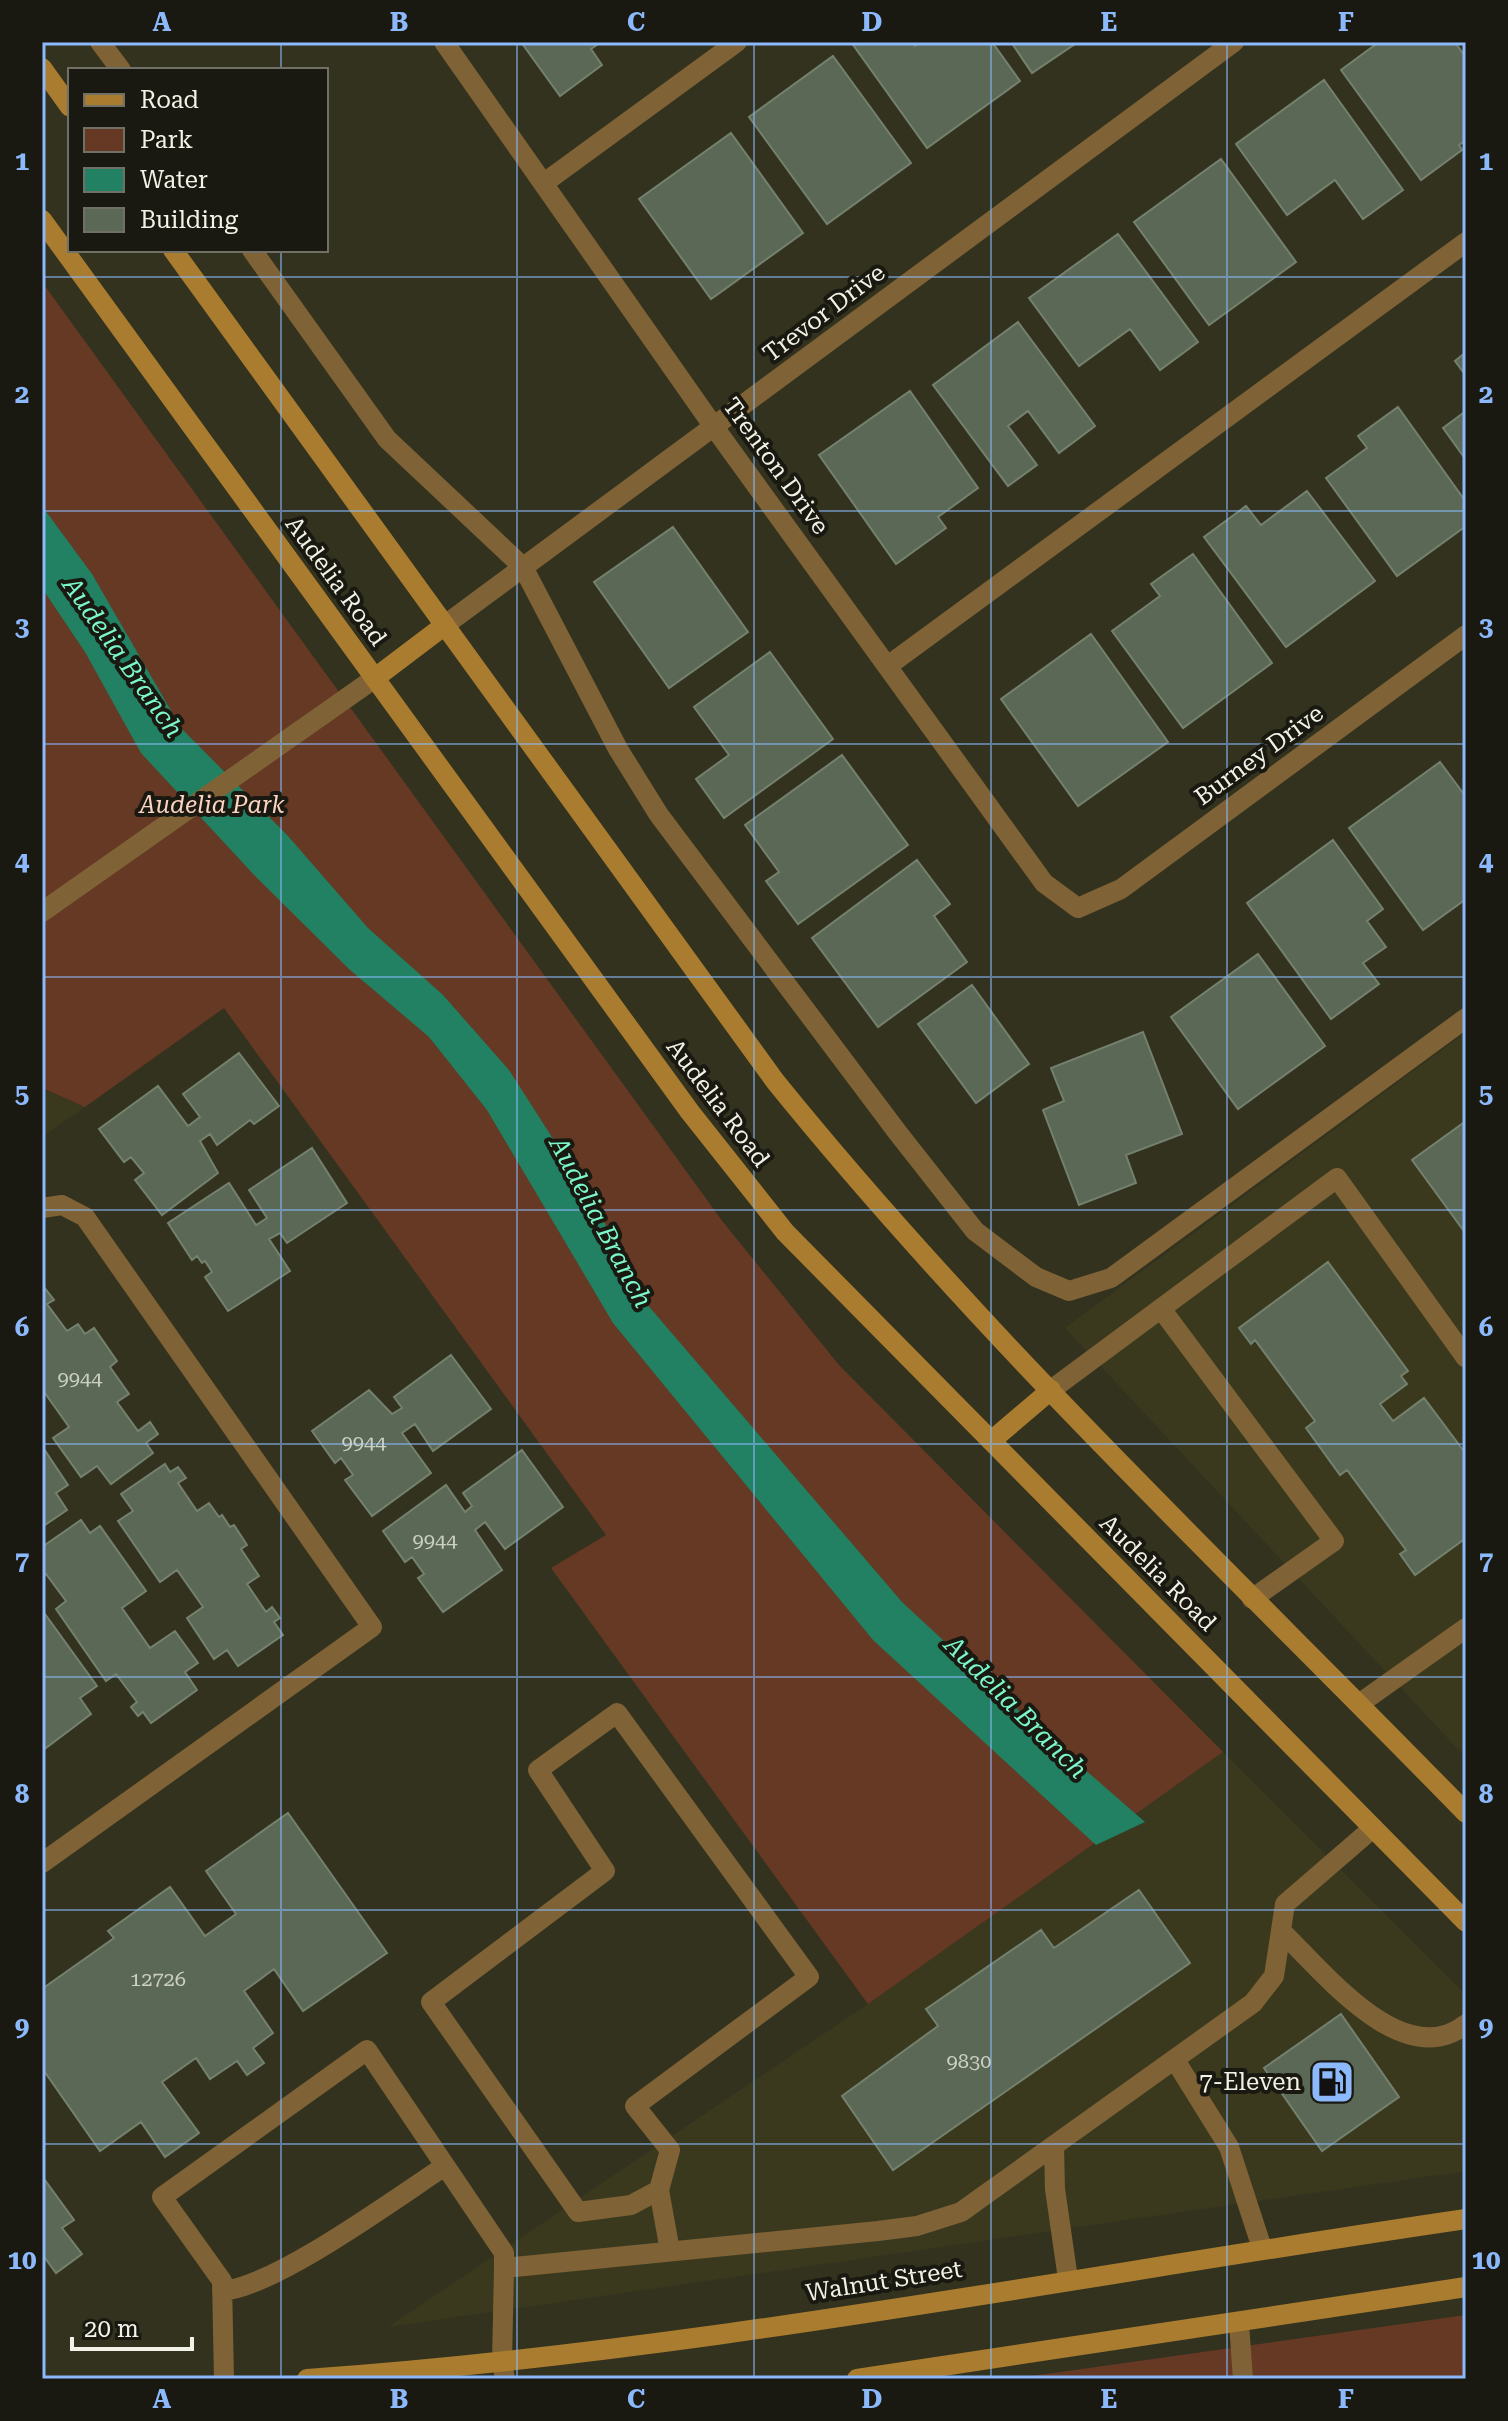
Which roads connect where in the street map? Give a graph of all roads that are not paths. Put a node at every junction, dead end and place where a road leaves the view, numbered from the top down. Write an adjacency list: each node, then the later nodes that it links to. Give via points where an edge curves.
1 (100, 42): 6 (street)
2 (444, 42): 8 (street, Trenton Drive)
3 (737, 42): 8 (street)
4 (1234, 42): 13 (street, Trevor Drive)
5 (42, 68): 7 (main road)
6 (120, 68)
7 (68, 104)
8 (544, 183): 13 (street, Trenton Drive)
9 (42, 220): 18 (main road, Audelia Road)
10 (1466, 242): 17 (street)
11 (174, 252): 15 (main road, Audelia Road)
12 (253, 252): 14 (street, via 387,439)
13 (714, 427): 14 (street, Trevor Drive); 17 (street, Trenton Drive)
14 (523, 567): 15 (street, Trevor Drive); 21 (street, via 618,749 659,815 975,1231 1036,1277 1069,1291 1111,1278)
15 (445, 625): 18 (main road); 25 (main road, Audelia Road, via 784,1092 866,1193)
16 (1466, 635): 19 (street, Burney Drive, via 1121,889)
17 (889, 665): 19 (street, Trenton Drive, via 1044,883)
18 (375, 678): 20 (street); 26 (main road, Audelia Road, via 690,1112 785,1232)
19 (1078, 908)
20 (42, 912)
21 (1466, 1018)
22 (42, 1208): 32 (street, via 62,1205 85,1217 372,1627)
23 (1162, 1310): 24 (street, via 1337,1178); 25 (street); 27 (street, via 1334,1541)
24 (1466, 1358)
25 (1051, 1390): 26 (main road); 27 (main road, Audelia Road)
26 (991, 1441): 31 (main road, Audelia Road)
27 (1252, 1599): 29 (main road, Audelia Road)
28 (1466, 1628): 29 (street)
29 (1359, 1704): 30 (main road, Audelia Road)
30 (1466, 1813)
31 (1373, 1828): 33 (main road, Audelia Road); 34 (street, via 1285,1904)
32 (42, 1863)
33 (1466, 1922)
34 (1281, 1931): 35 (street, via 1378,2023 1412,2037 1451,2036); 36 (street, via 1274,1976 1253,2003)
35 (1466, 2024)
36 (1175, 2060): 37 (street); 41 (street, via 1229,2147)
37 (1054, 2146): 42 (street, via 961,2212 917,2226); 44 (street)
38 (445, 2166): 43 (street, via 504,2253); 46 (street, via 243,2290); 46 (street, via 367,2050 162,2197 222,2281)
39 (659, 2190): 39 (street, via 631,2205 578,2212 431,2002 605,1871 538,1770 617,1713 809,1977 635,2106 670,2150); 42 (street)
40 (1466, 2219): 41 (main road, Walnut Street)
41 (1262, 2248): 44 (main road, Walnut Street)
42 (670, 2251): 43 (street)
43 (504, 2268): 48 (street)
44 (1068, 2279): 48 (main road, Walnut Street)
45 (1466, 2287): 47 (main road)
46 (222, 2291): 49 (street)
47 (1239, 2324): 51 (main road); 52 (street)
48 (504, 2371): 50 (main road, Walnut Street)
49 (224, 2379)
50 (307, 2379)
51 (857, 2379)
52 (1243, 2379)

